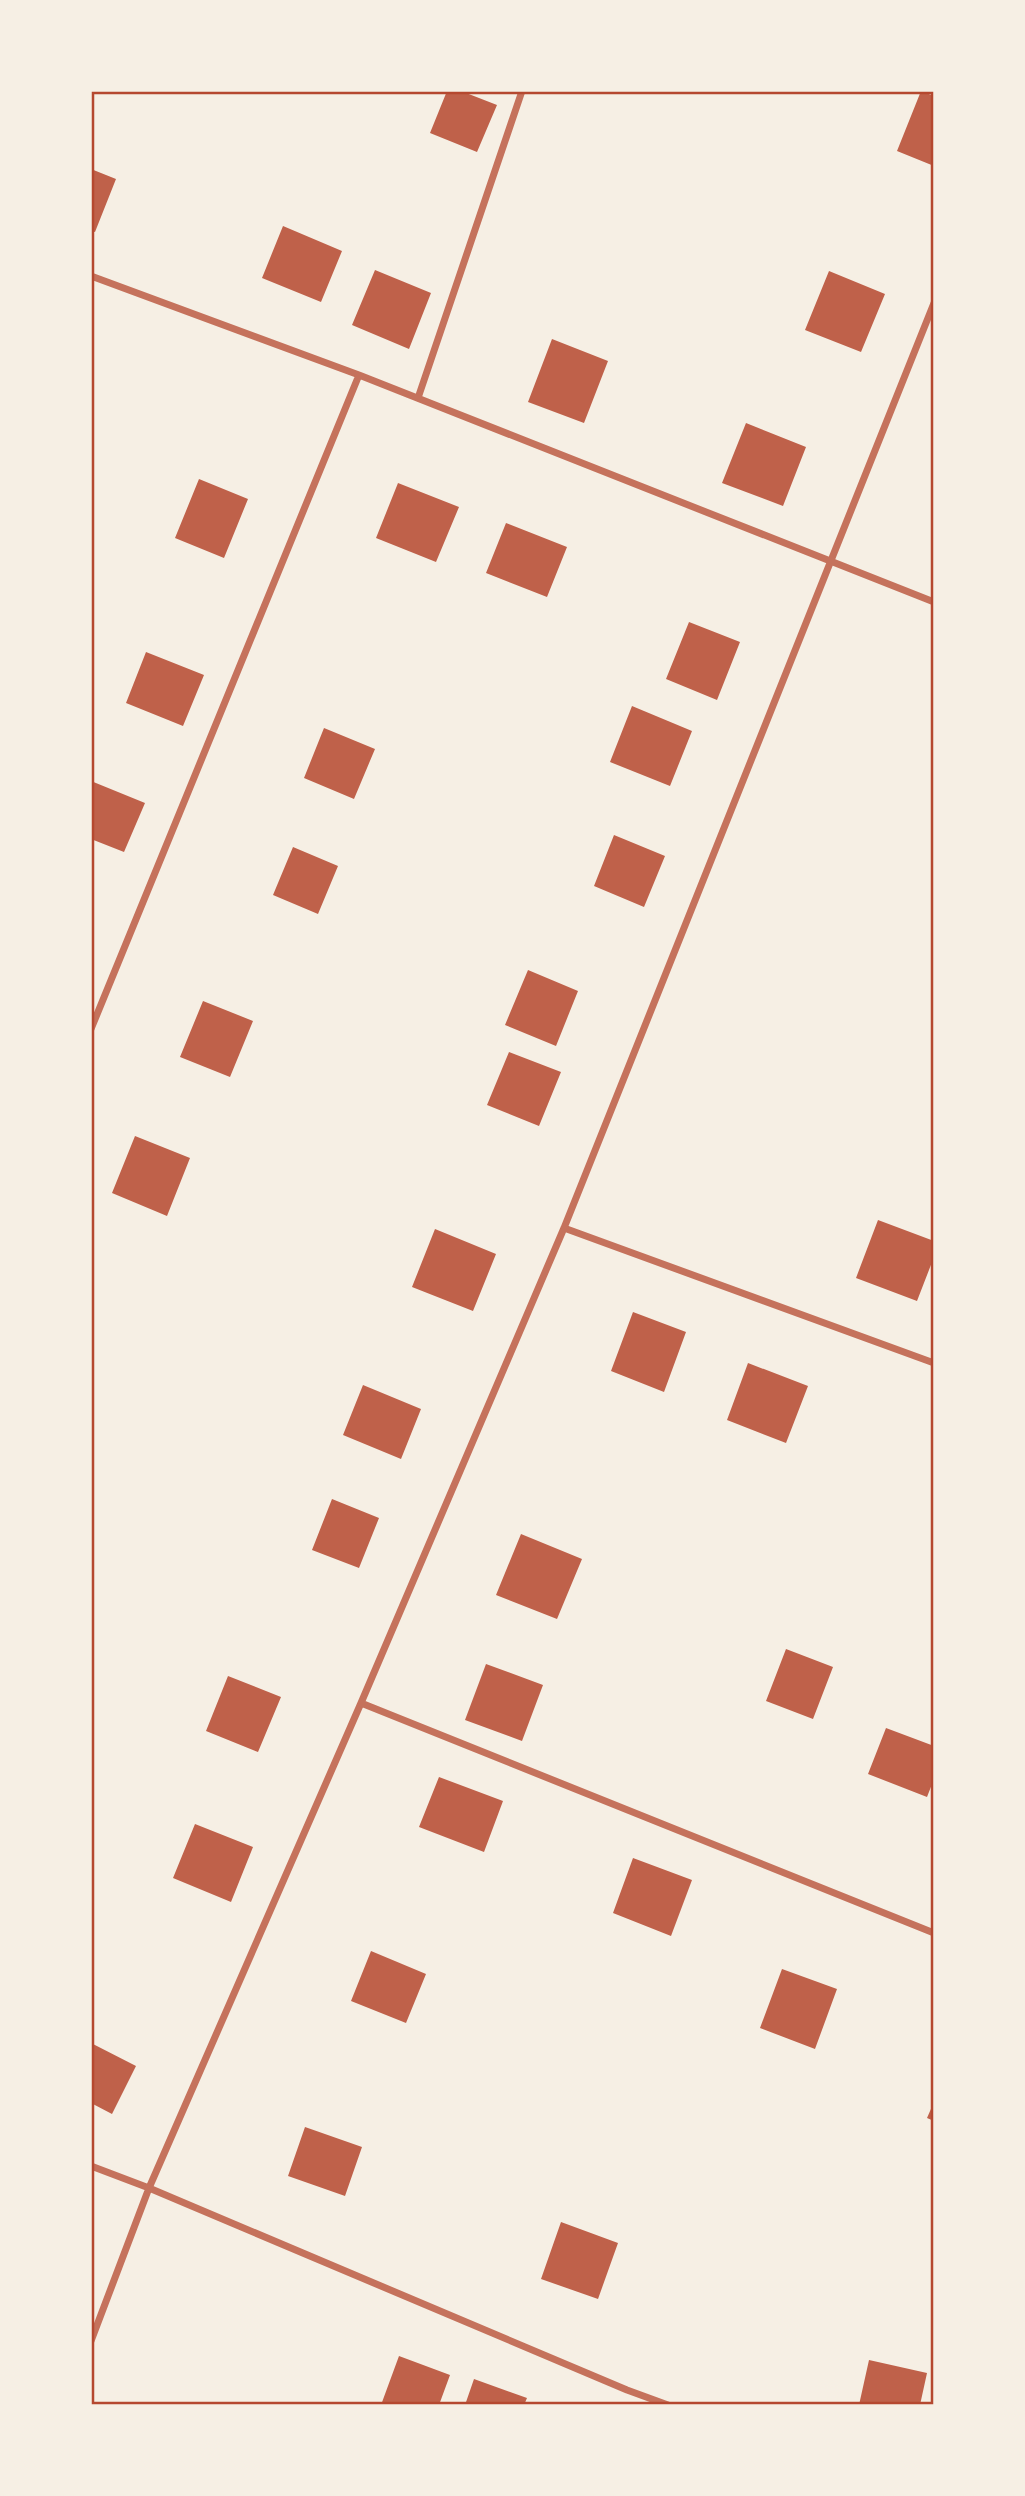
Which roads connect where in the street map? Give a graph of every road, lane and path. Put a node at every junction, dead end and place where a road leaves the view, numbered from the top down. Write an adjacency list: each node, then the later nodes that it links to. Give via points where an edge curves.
1 (522, 91): 5 (street)
2 (91, 276): 4 (street)
3 (934, 303): 6 (street)
4 (359, 375): 5 (street); 8 (street)
5 (418, 398): 6 (street)
6 (830, 560): 7 (street); 9 (street)
7 (934, 602)
8 (91, 1029)
9 (564, 1228): 10 (street); 11 (street)
10 (934, 1363)
11 (361, 1703): 12 (street); 14 (street)
12 (934, 1933)
13 (91, 2166): 14 (street)
14 (149, 2188): 15 (street); 16 (street)
15 (91, 2341)
16 (668, 2405)

